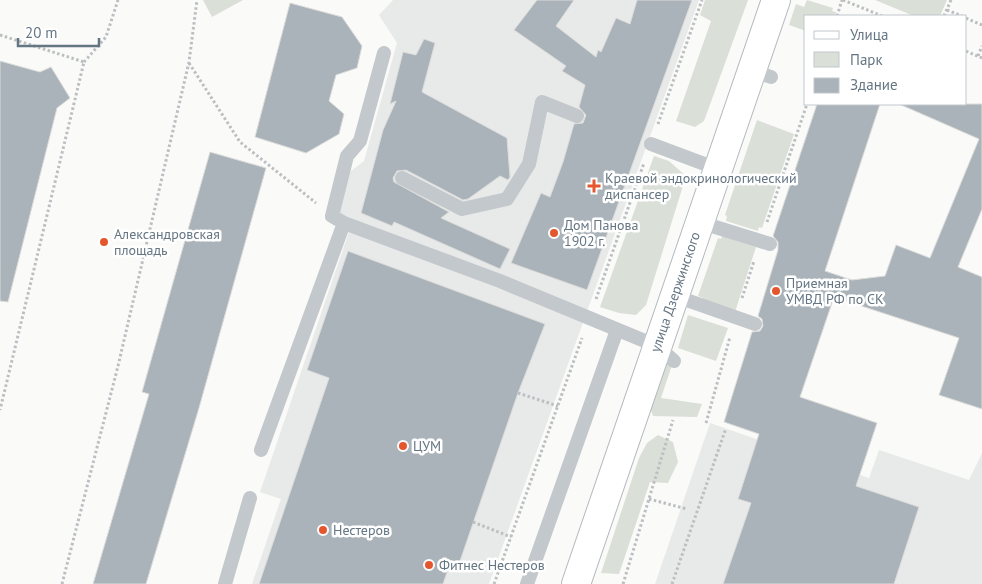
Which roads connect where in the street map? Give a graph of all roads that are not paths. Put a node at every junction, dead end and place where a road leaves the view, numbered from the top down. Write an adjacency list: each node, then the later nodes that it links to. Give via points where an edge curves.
1 (776, 0): 5 (main road, улица Дзержинского, via 761,74)
2 (384, 53): 7 (lane, via 360,141 347,156)
3 (576, 116): 6 (lane, via 542,102 528,164 507,199 462,208)
4 (653, 139): 5 (lane)
5 (718, 169): 8 (main road, улица Дзержинского)
6 (402, 178)
7 (338, 220): 12 (lane, via 500,281); 14 (lane)
8 (699, 222): 9 (lane); 10 (main road, улица Дзержинского)
9 (770, 244)
10 (674, 296): 11 (lane); 13 (main road, улица Дзержинского)
11 (755, 324)
12 (617, 330): 13 (lane); 17 (lane)
13 (665, 353): 18 (main road, улица Дзержинского)
14 (261, 450)
15 (250, 498): 16 (lane)
16 (226, 584)
17 (527, 584)
18 (576, 584)

